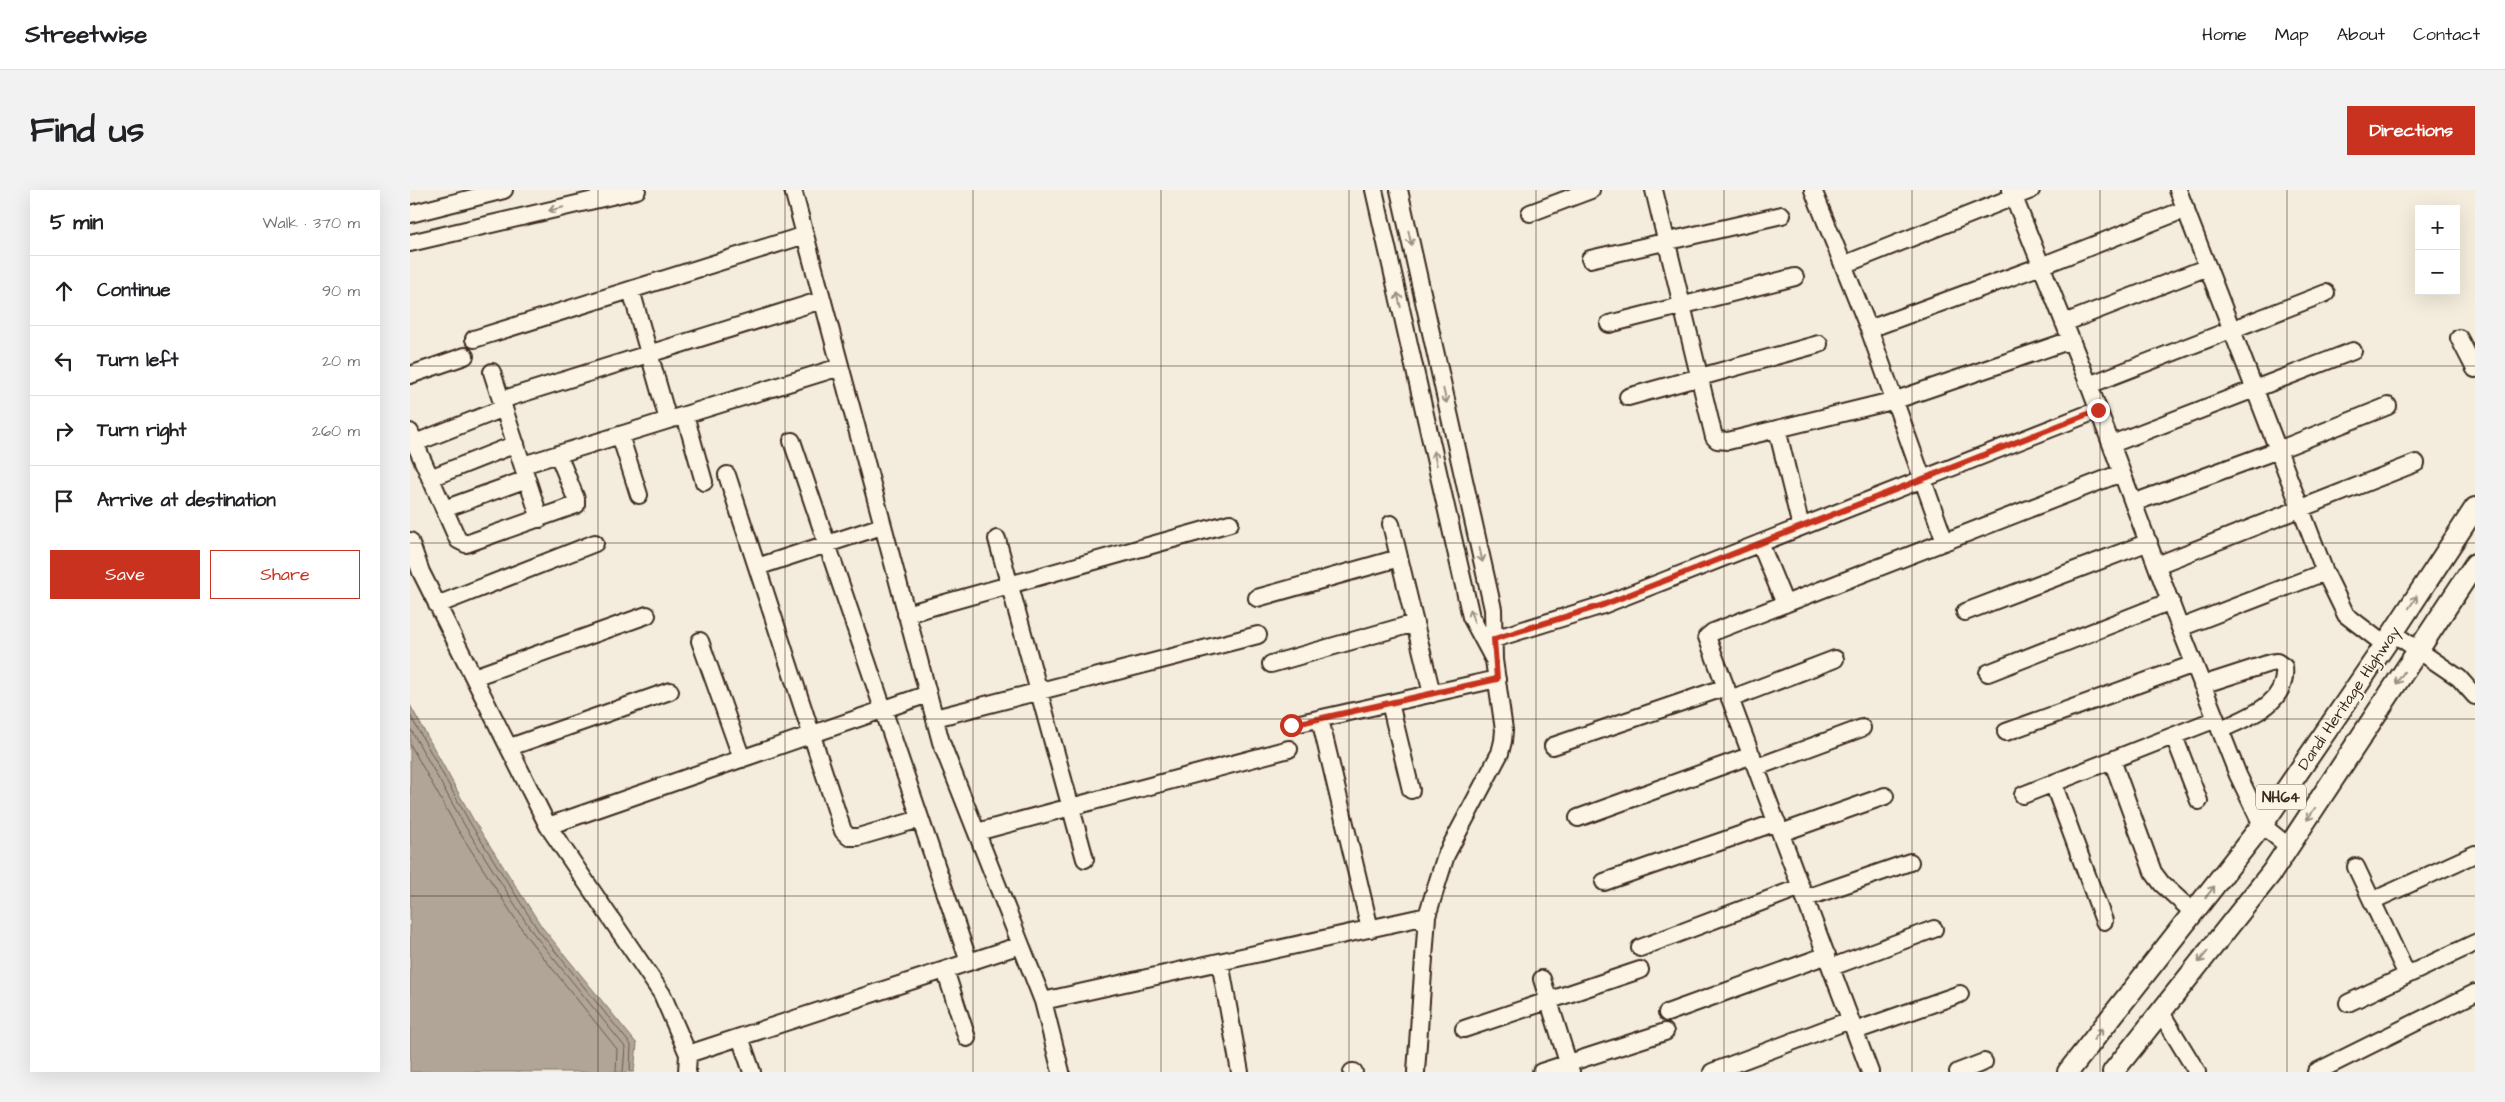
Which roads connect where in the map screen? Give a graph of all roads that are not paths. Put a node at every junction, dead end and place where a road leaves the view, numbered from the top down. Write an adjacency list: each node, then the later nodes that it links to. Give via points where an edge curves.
1 (504, 190): 14 (street)
2 (637, 190): 18 (street, one-way to 18)
3 (793, 190): 16 (street)
4 (1374, 190): 106 (street, one-way to 4, via 1471,616)
5 (1399, 190): 101 (street, one-way to 101, via 1494,609)
6 (1591, 190): 13 (street)
7 (1654, 190): 17 (street)
8 (1813, 190): 20 (street)
9 (2030, 190): 11 (street)
10 (2178, 190): 12 (street)
11 (2012, 193): 20 (street); 21 (street)
12 (2186, 209): 21 (street); 22 (street)
13 (1530, 213)
14 (410, 214)
15 (1782, 215): 17 (street)
16 (805, 235): 24 (street); 26 (street)
17 (1667, 241): 19 (street); 27 (street)
18 (410, 243)
19 (1590, 259)
20 (1843, 265): 30 (street)
21 (2041, 266): 28 (street); 30 (street)
22 (2208, 267): 28 (street); 31 (street)
23 (1795, 277): 27 (street)
24 (631, 290): 33 (street); 37 (street)
25 (2326, 293): 31 (street)
26 (822, 300): 37 (street); 39 (street)
27 (1683, 305): 29 (street); 43 (street)
28 (2064, 323): 34 (street)
29 (1609, 324)
30 (1869, 329): 47 (street)
31 (2232, 329): 44 (street); 45 (street)
32 (2459, 338): 40 (street)
33 (474, 339)
34 (2071, 340): 44 (street); 47 (street)
35 (1819, 344): 43 (street)
36 (2353, 351): 45 (street)
37 (649, 354): 48 (street); 52 (street)
38 (465, 356): 42 (street)
39 (840, 367): 51 (street); 76 (street)
40 (2475, 369)
41 (492, 372): 48 (street)
42 (410, 375)
43 (1700, 377): 46 (street); 53 (street, via 1717,440 1728,441)
44 (2089, 385): 50 (street)
45 (2255, 390): 58 (street); 59 (street)
46 (1628, 397)
47 (1896, 400): 53 (street); 66 (street)
48 (503, 404): 55 (street); 57 (street)
49 (2388, 406): 59 (street)
50 (2098, 410): 58 (street); 66 (street)
51 (685, 415): 52 (street); 67 (street)
52 (668, 420): 54 (street)
53 (1777, 429): 77 (street)
54 (620, 435): 60 (street); 68 (street)
55 (412, 438): 65 (street)
56 (792, 441): 84 (street)
57 (516, 444): 62 (street); 65 (street)
58 (2112, 444): 63 (street)
59 (2278, 450): 69 (street); 72 (street)
60 (558, 454): 62 (street); 73 (street, via 576,505)
61 (2416, 463): 72 (street)
62 (525, 472): 71 (street); 73 (street)
63 (2121, 473): 69 (street); 80 (street)
64 (727, 475): 88 (street)
65 (430, 478): 71 (street)
66 (1923, 478): 77 (street); 80 (street)
67 (704, 482)
68 (638, 494)
69 (2133, 503): 81 (street)
70 (2475, 508): 102 (main road, Dandi Heritage Highway / NH64, one-way to 70)
71 (444, 509): 73 (street, via 458,540 466,544)
72 (2301, 510): 87 (street); 89 (street)
73 (540, 519)
74 (1230, 523): 90 (street)
75 (1391, 524): 85 (street)
76 (882, 526): 84 (street); 96 (street)
77 (1801, 527): 83 (street)
78 (997, 539): 90 (street)
79 (410, 541): 94 (street)
80 (1945, 542): 93 (street)
81 (2148, 542): 87 (street); 95 (street)
82 (595, 543): 94 (street)
83 (1760, 543): 93 (street); 101 (street, via 1603,605)
84 (827, 544): 88 (street); 122 (street)
85 (1400, 558): 91 (street); 98 (street)
86 (2475, 564): 104 (main road, Dandi Heritage Highway / NH64)
87 (2157, 565): 92 (street)
88 (756, 566): 129 (street)
89 (2325, 572): 99 (street); 102 (street, via 2346,615)
90 (1010, 585): 96 (street); 116 (street)
91 (1257, 598)
92 (2170, 601): 99 (street); 109 (street)
93 (1784, 604): 117 (street, via 1708,634 1708,642)
94 (437, 605): 111 (street)
95 (1965, 612)
96 (906, 614): 118 (street)
97 (647, 615): 111 (street)
98 (1415, 623): 107 (street); 119 (street)
99 (2180, 628): 108 (street)
100 (1258, 636): 116 (street)
101 (1494, 639): 106 (street)
102 (2389, 639): 104 (street); 145 (main road, Dandi Heritage Highway / NH64)
103 (700, 640): 134 (street)
104 (2418, 650): 112 (street); 149 (main road, Dandi Heritage Highway / NH64, one-way to 149)
105 (1835, 659): 117 (street)
106 (1494, 660): 114 (street)
107 (1271, 664)
108 (2194, 664): 113 (street); 128 (street)
109 (1988, 673)
110 (2475, 675): 112 (street)
111 (474, 677): 132 (street)
112 (2458, 678): 120 (street)
113 (2202, 685): 126 (street); 126 (street, via 2270,663 2277,662 2284,667 2279,693 2270,705)
114 (1498, 687): 119 (street); 158 (street, via 1504,730 1500,753 1446,855)
115 (670, 691): 132 (street)
116 (1039, 691): 123 (street); 142 (street)
117 (1728, 693): 131 (street); 136 (street)
118 (928, 694): 122 (street); 123 (street)
119 (1432, 694): 121 (street)
120 (2475, 696)
121 (1390, 703): 124 (street); 138 (street)
122 (883, 709): 129 (street); 144 (street)
123 (935, 718): 148 (street, via 941,742)
124 (1320, 719): 125 (street); 160 (street)
125 (1291, 725)
126 (2218, 725): 130 (street); 145 (street)
127 (1862, 728): 136 (street)
128 (2006, 732)
129 (811, 733): 134 (street); 144 (street, via 844,831 849,837)
130 (2174, 736): 135 (street); 141 (street)
131 (1553, 746)
132 (510, 747): 146 (street)
133 (1289, 749): 142 (street)
134 (742, 759): 146 (street)
135 (2112, 760): 137 (street); 157 (street, via 2153,872)
136 (1754, 761): 143 (street); 147 (street)
137 (2054, 784): 139 (street); 159 (street)
138 (1411, 790)
139 (2023, 795)
140 (1886, 796): 147 (street)
141 (2199, 801)
142 (1071, 807): 148 (street); 151 (street)
143 (1578, 818)
144 (920, 819): 166 (street)
145 (2262, 825): 149 (street); 157 (main road, Dandi Heritage Highway / NH64, one-way to 145)
146 (548, 826): 184 (street, via 662,994)
147 (1779, 828): 154 (street); 155 (street)
148 (977, 832): 163 (street)
149 (2289, 847): 177 (main road, Dandi Heritage Highway / NH64, one-way to 177)
150 (2475, 854): 156 (street)
151 (1085, 858)
152 (1910, 862): 155 (street)
153 (2356, 867): 156 (street)
154 (1604, 882)
155 (1804, 893): 164 (street); 165 (street)
156 (2372, 901): 170 (street)
157 (2194, 913): 196 (main road, Dandi Heritage Highway / NH64, one-way to 157)
158 (1427, 916): 160 (street); 191 (street)
159 (2104, 921)
160 (1373, 928): 167 (street)
161 (1934, 929): 165 (street)
162 (2475, 943): 170 (street)
163 (1021, 945): 166 (street); 175 (street)
164 (1640, 948)
165 (1830, 961): 178 (street); 179 (street)
166 (969, 962): 168 (street)
167 (1220, 962): 175 (street); 190 (street)
168 (945, 970): 182 (street); 183 (street)
169 (1640, 970): 174 (street)
170 (2407, 975): 176 (street)
171 (1542, 979): 174 (street)
172 (2475, 993): 199 (street)
173 (1960, 994): 179 (street)
174 (1549, 1000): 180 (street); 186 (street)
175 (1043, 1001): 189 (street)
176 (2348, 1003)
177 (2160, 1011): 197 (main road, Dandi Heritage Highway / NH64); 198 (street)
178 (1667, 1013)
179 (1852, 1026): 193 (street); 194 (street)
180 (1464, 1029)
181 (1665, 1032): 186 (street)
182 (740, 1037): 184 (street); 188 (street)
183 (966, 1038)
184 (688, 1054): 187 (street)
185 (1984, 1062): 195 (street)
186 (1570, 1068): 192 (street)
187 (687, 1072)
188 (752, 1072)
189 (1061, 1072)
190 (1240, 1072)
191 (1416, 1072)
192 (1541, 1072)
193 (1712, 1072)
194 (1870, 1072)
195 (1958, 1072)
196 (2068, 1072)
197 (2113, 1072)
198 (2197, 1072)
199 (2316, 1072)

